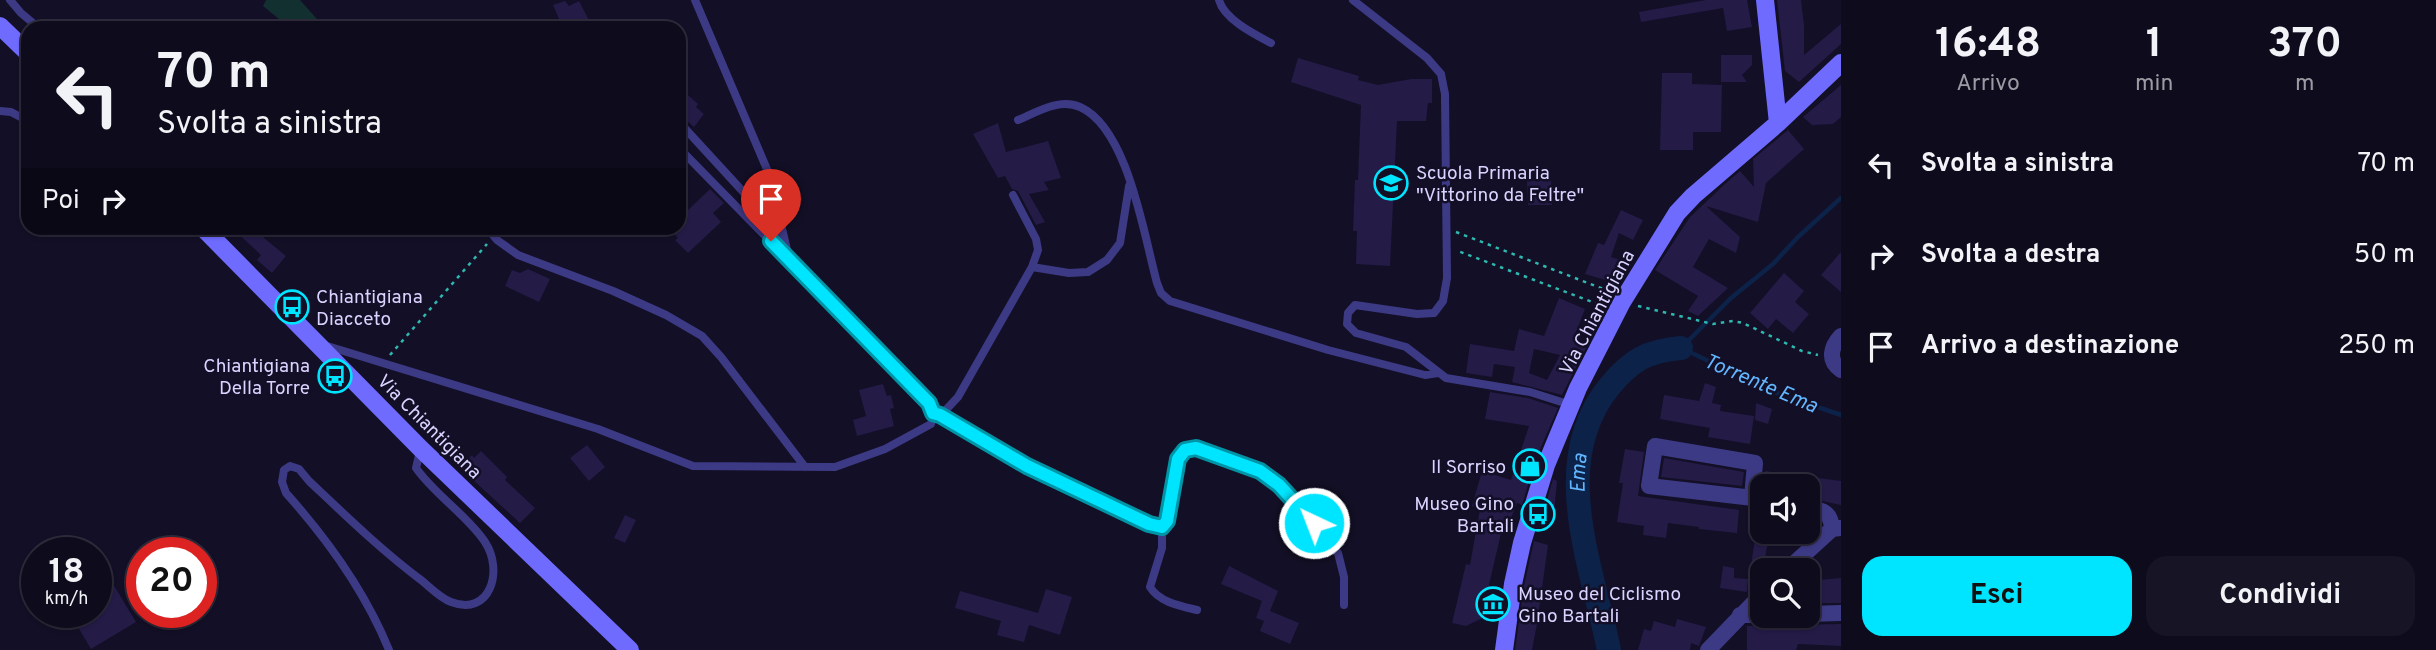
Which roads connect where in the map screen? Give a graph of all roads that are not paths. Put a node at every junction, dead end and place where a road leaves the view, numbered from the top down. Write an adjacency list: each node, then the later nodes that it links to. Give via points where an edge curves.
1 (10, 0): 6 (lane)
2 (695, 0): 21 (lane, via 769,174)
3 (1219, 0): 8 (lane, via 1221,9)
4 (1353, 0): 27 (lane, via 1441,74 1447,247 1443,301 1434,313 1355,305 1347,324 1356,333 1406,347)
5 (1765, 0): 14 (street)
6 (31, 21)
7 (0, 26): 9 (street)
8 (1271, 43)
9 (21, 46)
10 (1841, 63): 14 (street, Via Chiantigiana)
11 (0, 111): 12 (lane)
12 (21, 117)
13 (1018, 120): 17 (lane, via 1055,104 1079,107 1110,134)
14 (1778, 123): 28 (street, Via Chiantigiana, via 1677,213 1622,302)
15 (686, 130): 21 (lane)
16 (686, 155): 22 (lane)
17 (1130, 180): 23 (lane, via 1120,243 1107,260 1088,272); 27 (lane, via 1157,283 1170,301 1328,350 1425,375)
18 (1013, 195): 23 (lane, via 1038,250)
19 (210, 235): 25 (street, Via Chiantigiana)
20 (492, 235): 31 (lane, via 518,255 613,290 702,336)
21 (783, 235): 22 (lane)
22 (790, 261): 29 (lane)
23 (1032, 267): 29 (lane, via 958,397)
24 (1841, 336): 26 (street, via 1833,346)
25 (318, 343): 30 (street, Via Chiantigiana); 31 (lane, via 598,429 693,466)
26 (1836, 363)
27 (1438, 373): 28 (lane)
28 (1571, 405): 48 (street, Via Chiantigiana, via 1525,532)
29 (937, 414): 31 (lane, via 931,424 885,449 835,467); 35 (lane, via 1027,466)
30 (421, 449): 46 (lane, via 416,468 484,541 494,560 495,579 480,602 468,606 449,601 386,553 299,469 290,466 284,470 282,482 286,494 344,563); 47 (street, Via Chiantigiana)
31 (805, 467)
32 (1757, 498): 32 (street, via 1649,486 1655,446 1755,463)
33 (1820, 510): 36 (street)
34 (1307, 515): 35 (lane, via 1260,471 1196,448 1185,450 1178,459); 37 (lane); 39 (lane, via 1338,552)
35 (1162, 527): 41 (lane, via 1162,548 1150,587 1155,596)
36 (1836, 528): 38 (street)
37 (1304, 540)
38 (1801, 558)
39 (1344, 605)
40 (1750, 605): 44 (street)
41 (1197, 610)
42 (1841, 613): 43 (street)
43 (1820, 614)
44 (1740, 615): 45 (street); 49 (street)
45 (1750, 615)
46 (389, 650)
47 (629, 650)
48 (1504, 650)
49 (1708, 650)

